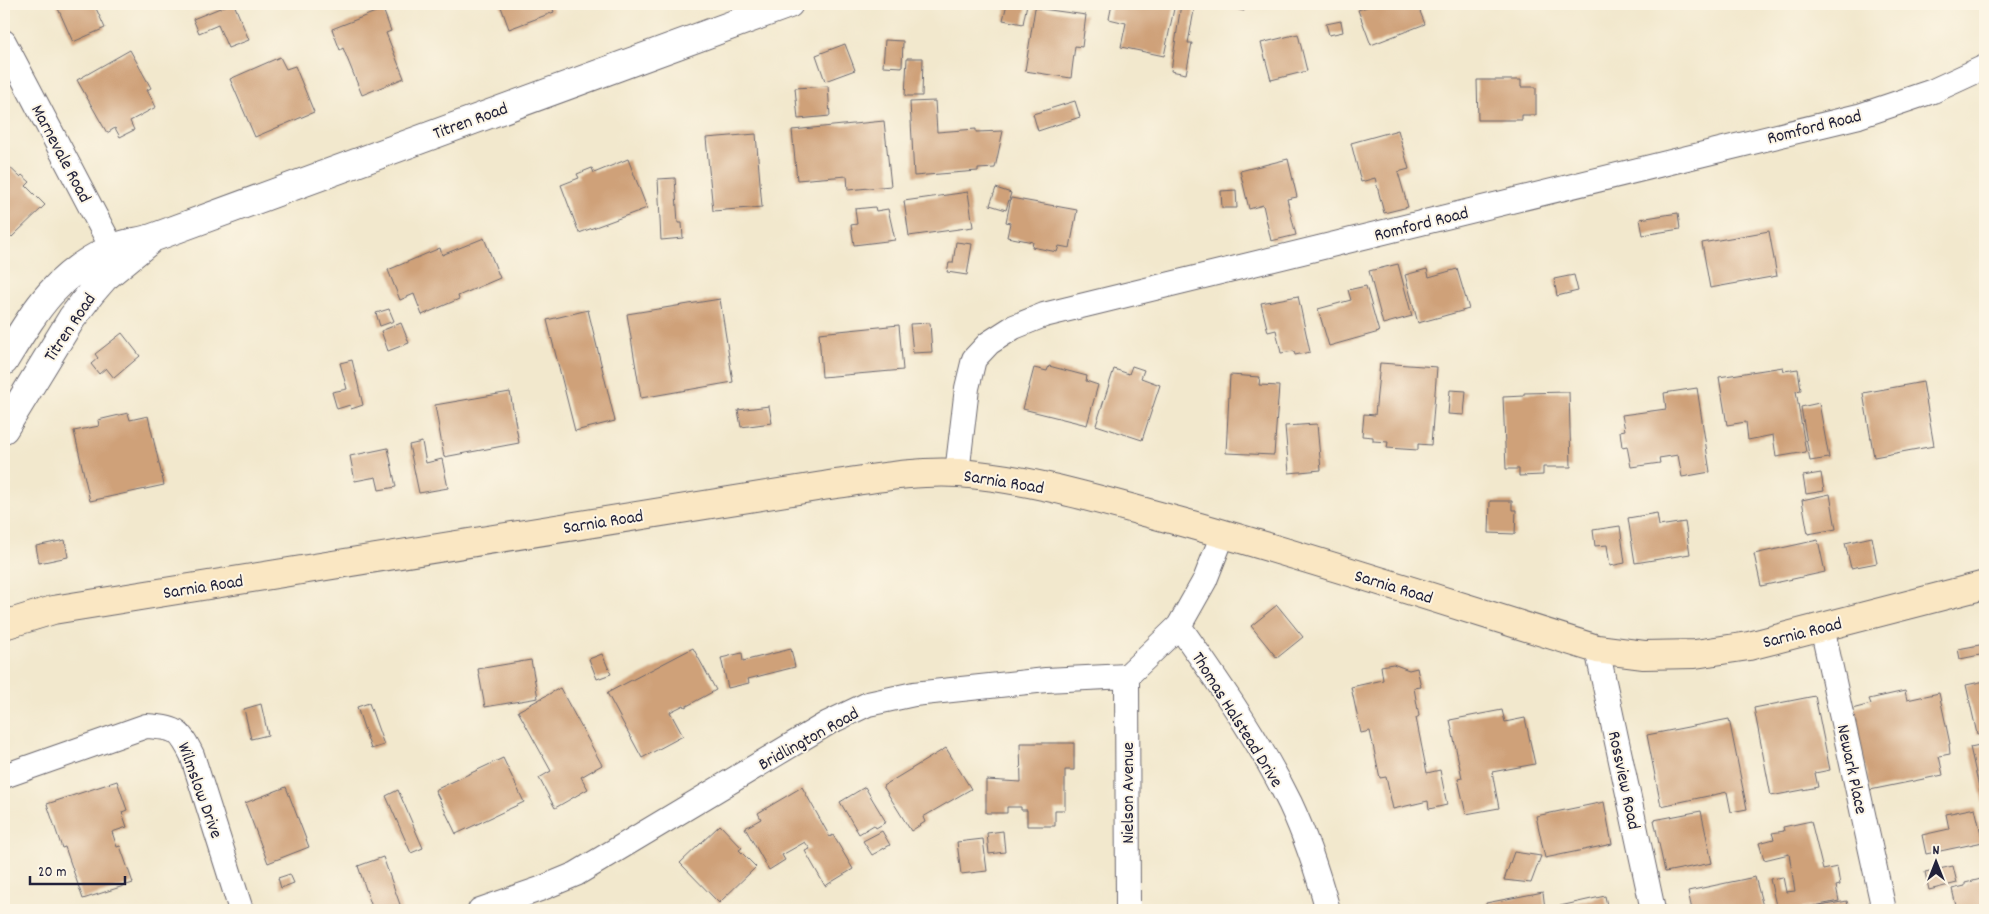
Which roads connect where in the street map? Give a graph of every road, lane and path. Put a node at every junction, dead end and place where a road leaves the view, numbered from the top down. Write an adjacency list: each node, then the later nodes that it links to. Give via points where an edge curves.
1 (789, 4): 4 (street, Titren Road, via 152,238)
2 (7, 57): 4 (street, Marnevale Road)
3 (1985, 66): 7 (street, Romford Road, via 1933,91 1859,116 1044,315 1014,327 989,343 974,359 967,388)
4 (116, 256): 5 (street, Titren Road, via 75,270 61,281 42,301); 6 (street, Titren Road, via 72,318)
5 (4, 361)
6 (4, 429)
7 (957, 473): 8 (main road, Sarnia Road, via 1011,479 1070,492); 10 (main road, Sarnia Road, via 894,476 808,488 53,610)
8 (1223, 534): 11 (street, via 1205,580); 13 (main road, Sarnia Road)
9 (1985, 585): 12 (main road, Sarnia Road)
10 (4, 625)
11 (1179, 626): 14 (street); 19 (street, Thomas Halstead Drive, via 1253,736 1290,804 1317,870)
12 (1822, 628): 13 (main road, Sarnia Road, via 1749,646 1695,654 1644,655); 21 (street, Newark Place)
13 (1597, 649): 20 (street, Rossview Road)
14 (1127, 676): 17 (street, Bridlington Road, via 1046,680 914,694 868,704 828,723 576,874); 18 (street, Nielson Avenue)
15 (4, 776): 16 (street, Wilmslow Drive, via 146,726 167,728 182,735 192,755)
16 (241, 910)
17 (480, 910)
18 (1128, 910)
19 (1328, 910)
20 (1653, 910)
21 (1884, 910)

